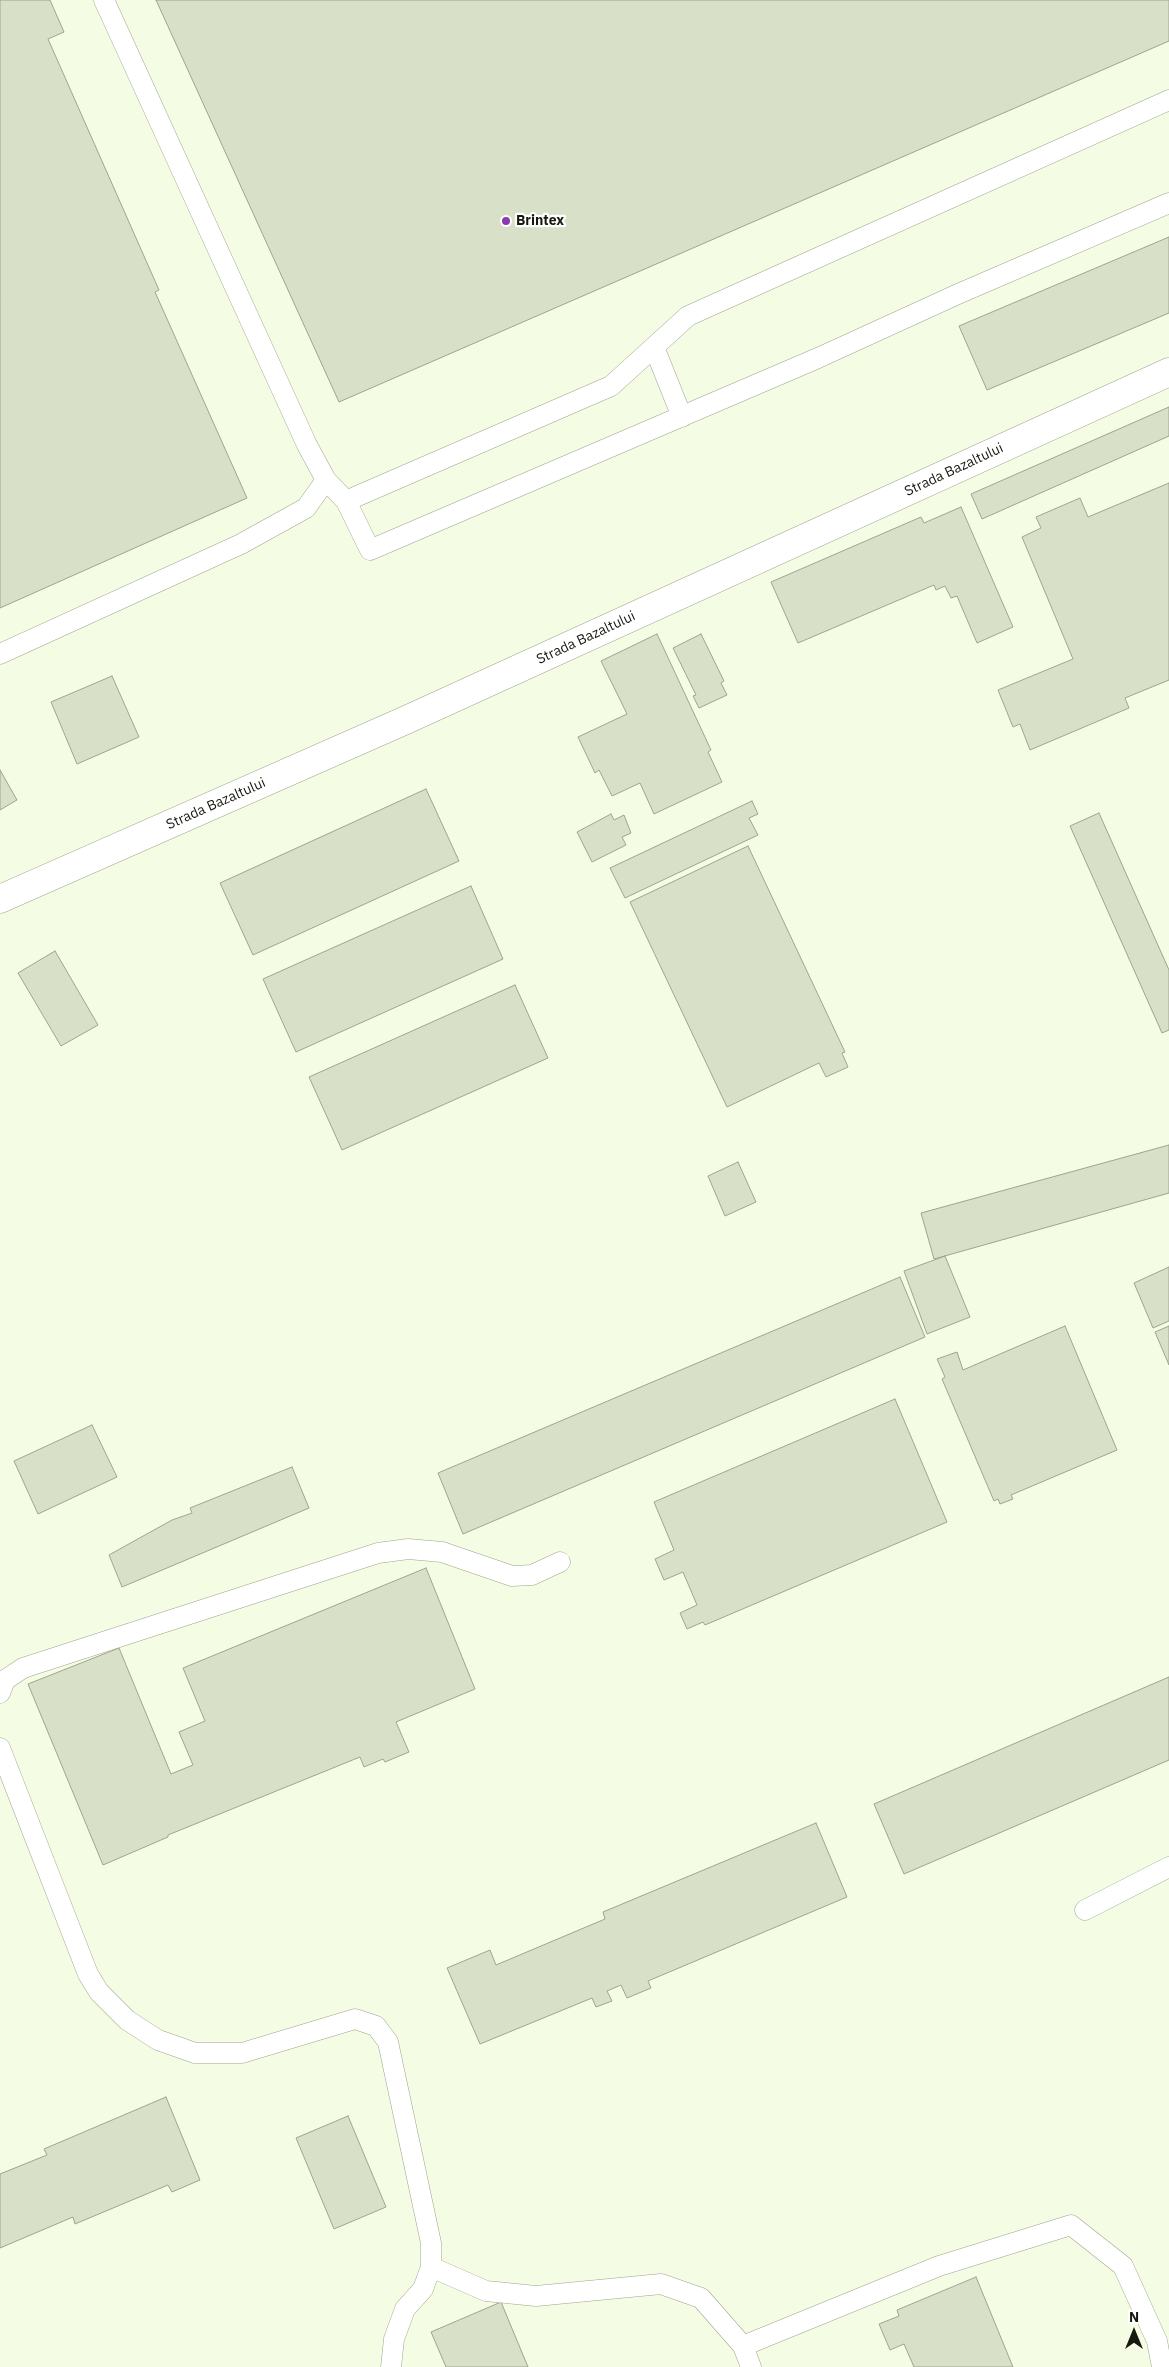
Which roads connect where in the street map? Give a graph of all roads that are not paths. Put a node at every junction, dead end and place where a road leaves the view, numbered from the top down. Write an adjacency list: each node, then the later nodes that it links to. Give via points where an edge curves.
1 (104, 0): 7 (lane)
2 (1169, 100): 4 (lane, via 688,316)
3 (1169, 203): 6 (lane)
4 (654, 347): 6 (lane); 8 (lane, via 611,386)
5 (1169, 372): 10 (street, Strada Bazaltului, via 406,720)
6 (682, 417): 8 (lane, via 370,550)
7 (326, 480): 8 (lane); 9 (lane, via 306,508 241,544)
8 (346, 501)
9 (0, 654)
10 (0, 899)
11 (560, 1562): 12 (lane, via 532,1575 512,1576 442,1552 408,1549 378,1553 23,1668 5,1680)
12 (0, 1693)
13 (0, 1748): 16 (lane, via 88,1974 99,1992 127,2020 158,2040 194,2053 242,2053 354,2019 376,2026 388,2042 431,2243)
14 (1169, 1867): 15 (lane)
15 (1085, 1910)
16 (431, 2267): 17 (lane, via 486,2290 536,2296 661,2284 701,2298); 18 (lane, via 423,2289 405,2309 394,2339)
17 (743, 2346): 19 (lane); 20 (lane, via 939,2266 1070,2225 1123,2266 1157,2341)
18 (390, 2366)
19 (751, 2367)
20 (1162, 2367)

